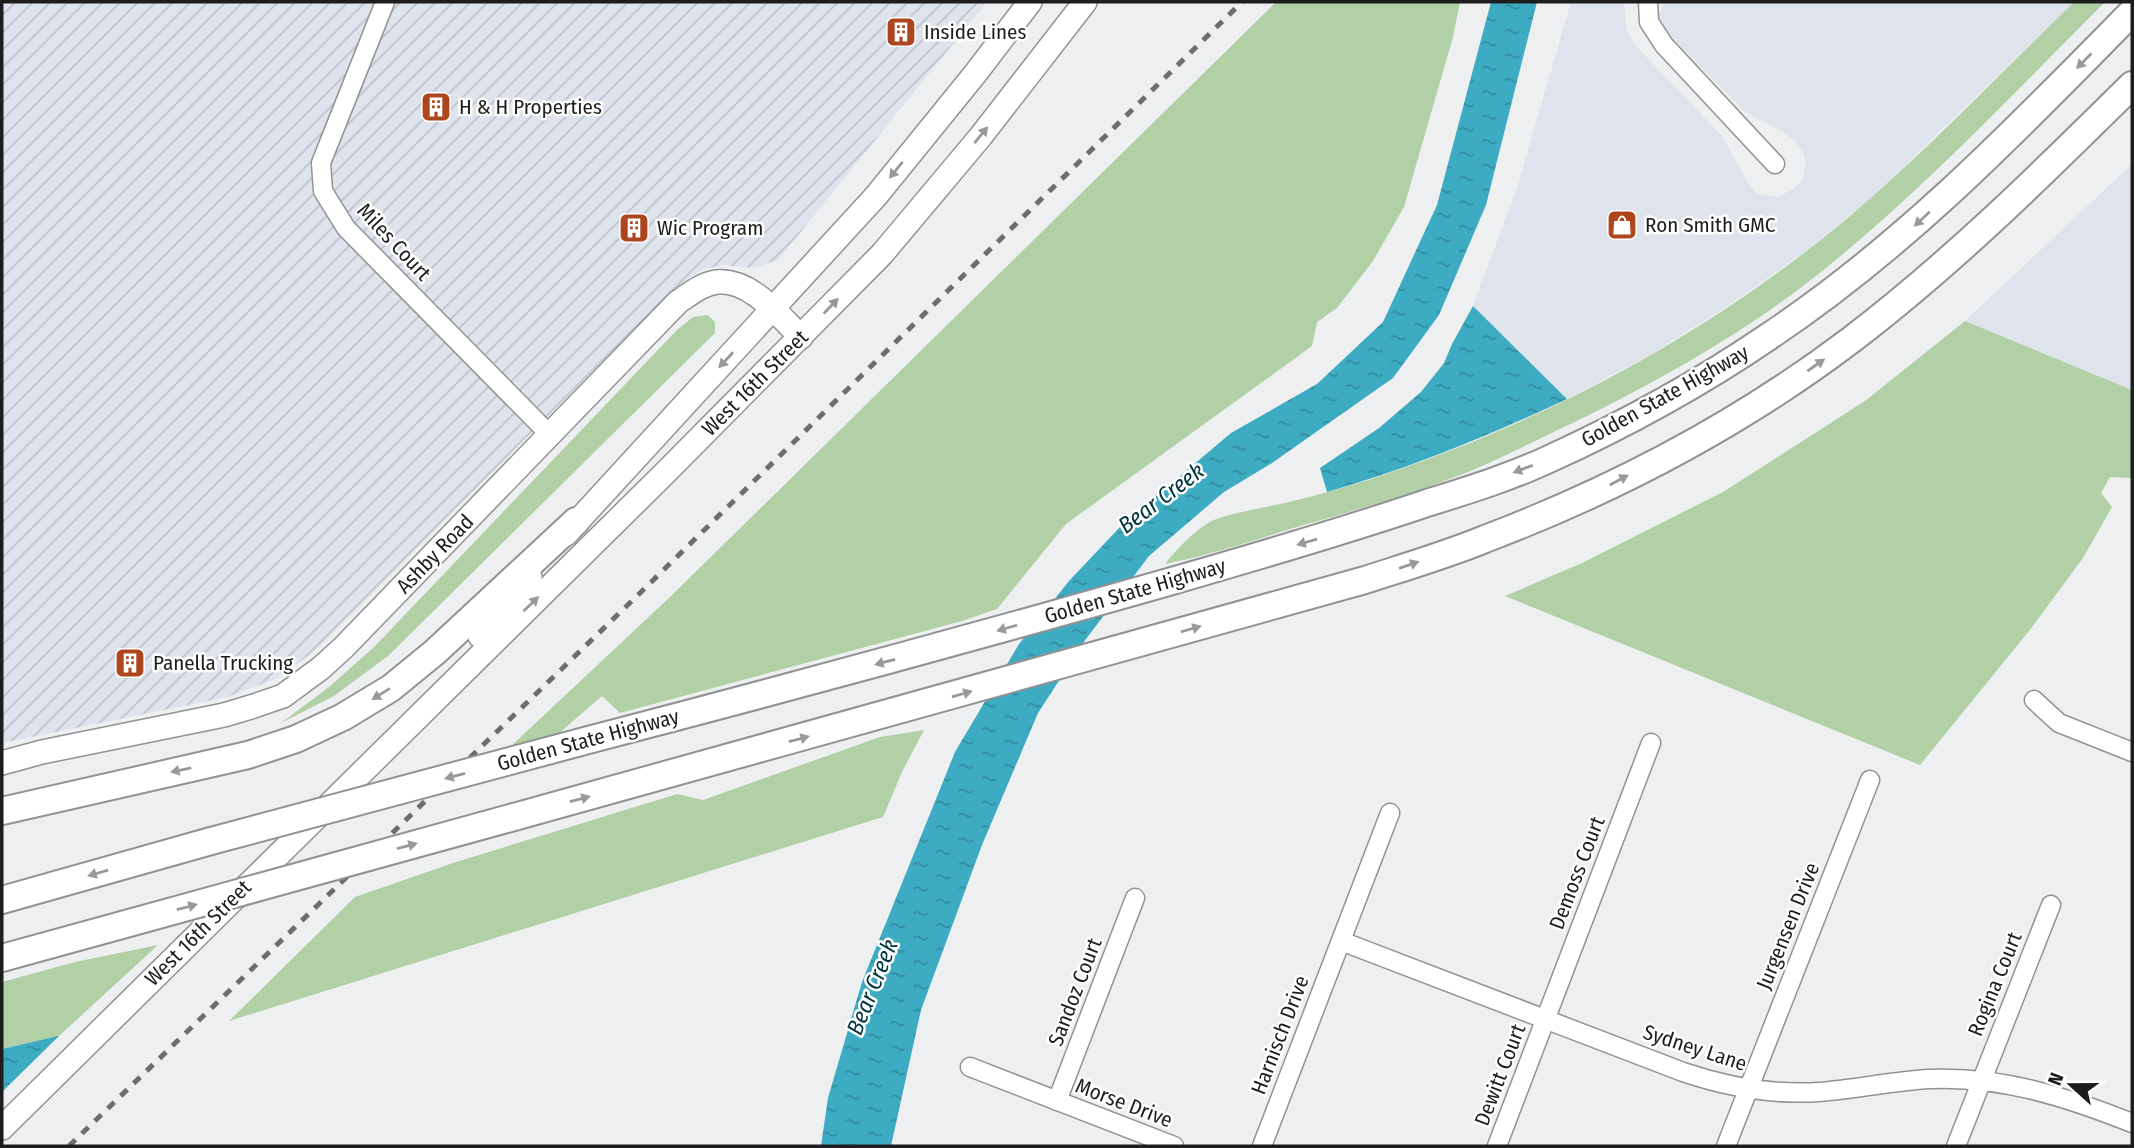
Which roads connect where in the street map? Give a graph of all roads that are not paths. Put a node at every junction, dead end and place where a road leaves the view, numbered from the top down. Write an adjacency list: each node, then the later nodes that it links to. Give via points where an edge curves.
1 (385, 2): 10 (street, Miles Court, via 321,163 323,191 346,228)
2 (1030, 2): 8 (main road, West 16th Street, one-way to 8, via 876,196)
3 (1085, 2): 9 (main road, West 16th Street, one-way to 3, via 882,254)
4 (1648, 2): 7 (street, via 1649,22 1664,45)
5 (2132, 12): 21 (highway, Golden State Highway, one-way to 21, bridge, via 1989,158 1908,232 1790,322 1699,380 1544,461 1334,534 951,644)
6 (2132, 85): 24 (highway, one-way to 6, bridge, via 1125,648 1365,580 1485,540 1601,489 1704,436 1810,370 1995,220)
7 (1775, 164)
8 (772, 310): 9 (main road, Ashby Road); 10 (main road, Ashby Road, via 735,284 717,282 697,288); 11 (main road, West 16th Street, one-way to 11)
9 (801, 337): 13 (main road, West 16th Street, one-way to 9)
10 (549, 434): 16 (main road, Ashby Road, via 344,647 283,696 224,715)
11 (576, 521): 13 (main road, West 16th Street); 18 (highway, one-way to 18, via 435,652 391,688 343,717 248,755)
12 (2034, 700): 15 (street, via 2059,723)
13 (395, 738): 31 (main road, West 16th Street)
14 (1651, 743): 25 (street, Demoss Court)
15 (2132, 752)
16 (2, 763)
17 (1870, 780): 28 (street, Jurgensen Drive)
18 (2, 811)
19 (1390, 813): 23 (street, Harnisch Drive)
20 (1135, 898): 29 (street, Sandoz Court)
21 (2, 900)
22 (2051, 905): 27 (street, Rogina Court)
23 (1341, 941): 25 (street, Sydney Lane); 33 (street, Harnisch Drive)
24 (2, 958)
25 (1545, 1020): 28 (street, Sydney Lane, via 1683,1072); 34 (street, Dewitt Court)
26 (970, 1068): 29 (street, Morse Drive)
27 (1981, 1080): 28 (street, Sydney Lane, via 1931,1079 1819,1092); 30 (street, Sydney Lane, via 2049,1092); 36 (street, Rogina Court)
28 (1748, 1089): 35 (street, Jurgensen Drive)
29 (1057, 1101): 32 (street, Morse Drive)
30 (2132, 1122)
31 (2, 1128)
32 (1174, 1146)
33 (1262, 1146)
34 (1497, 1146)
35 (1726, 1146)
36 (1956, 1146)

